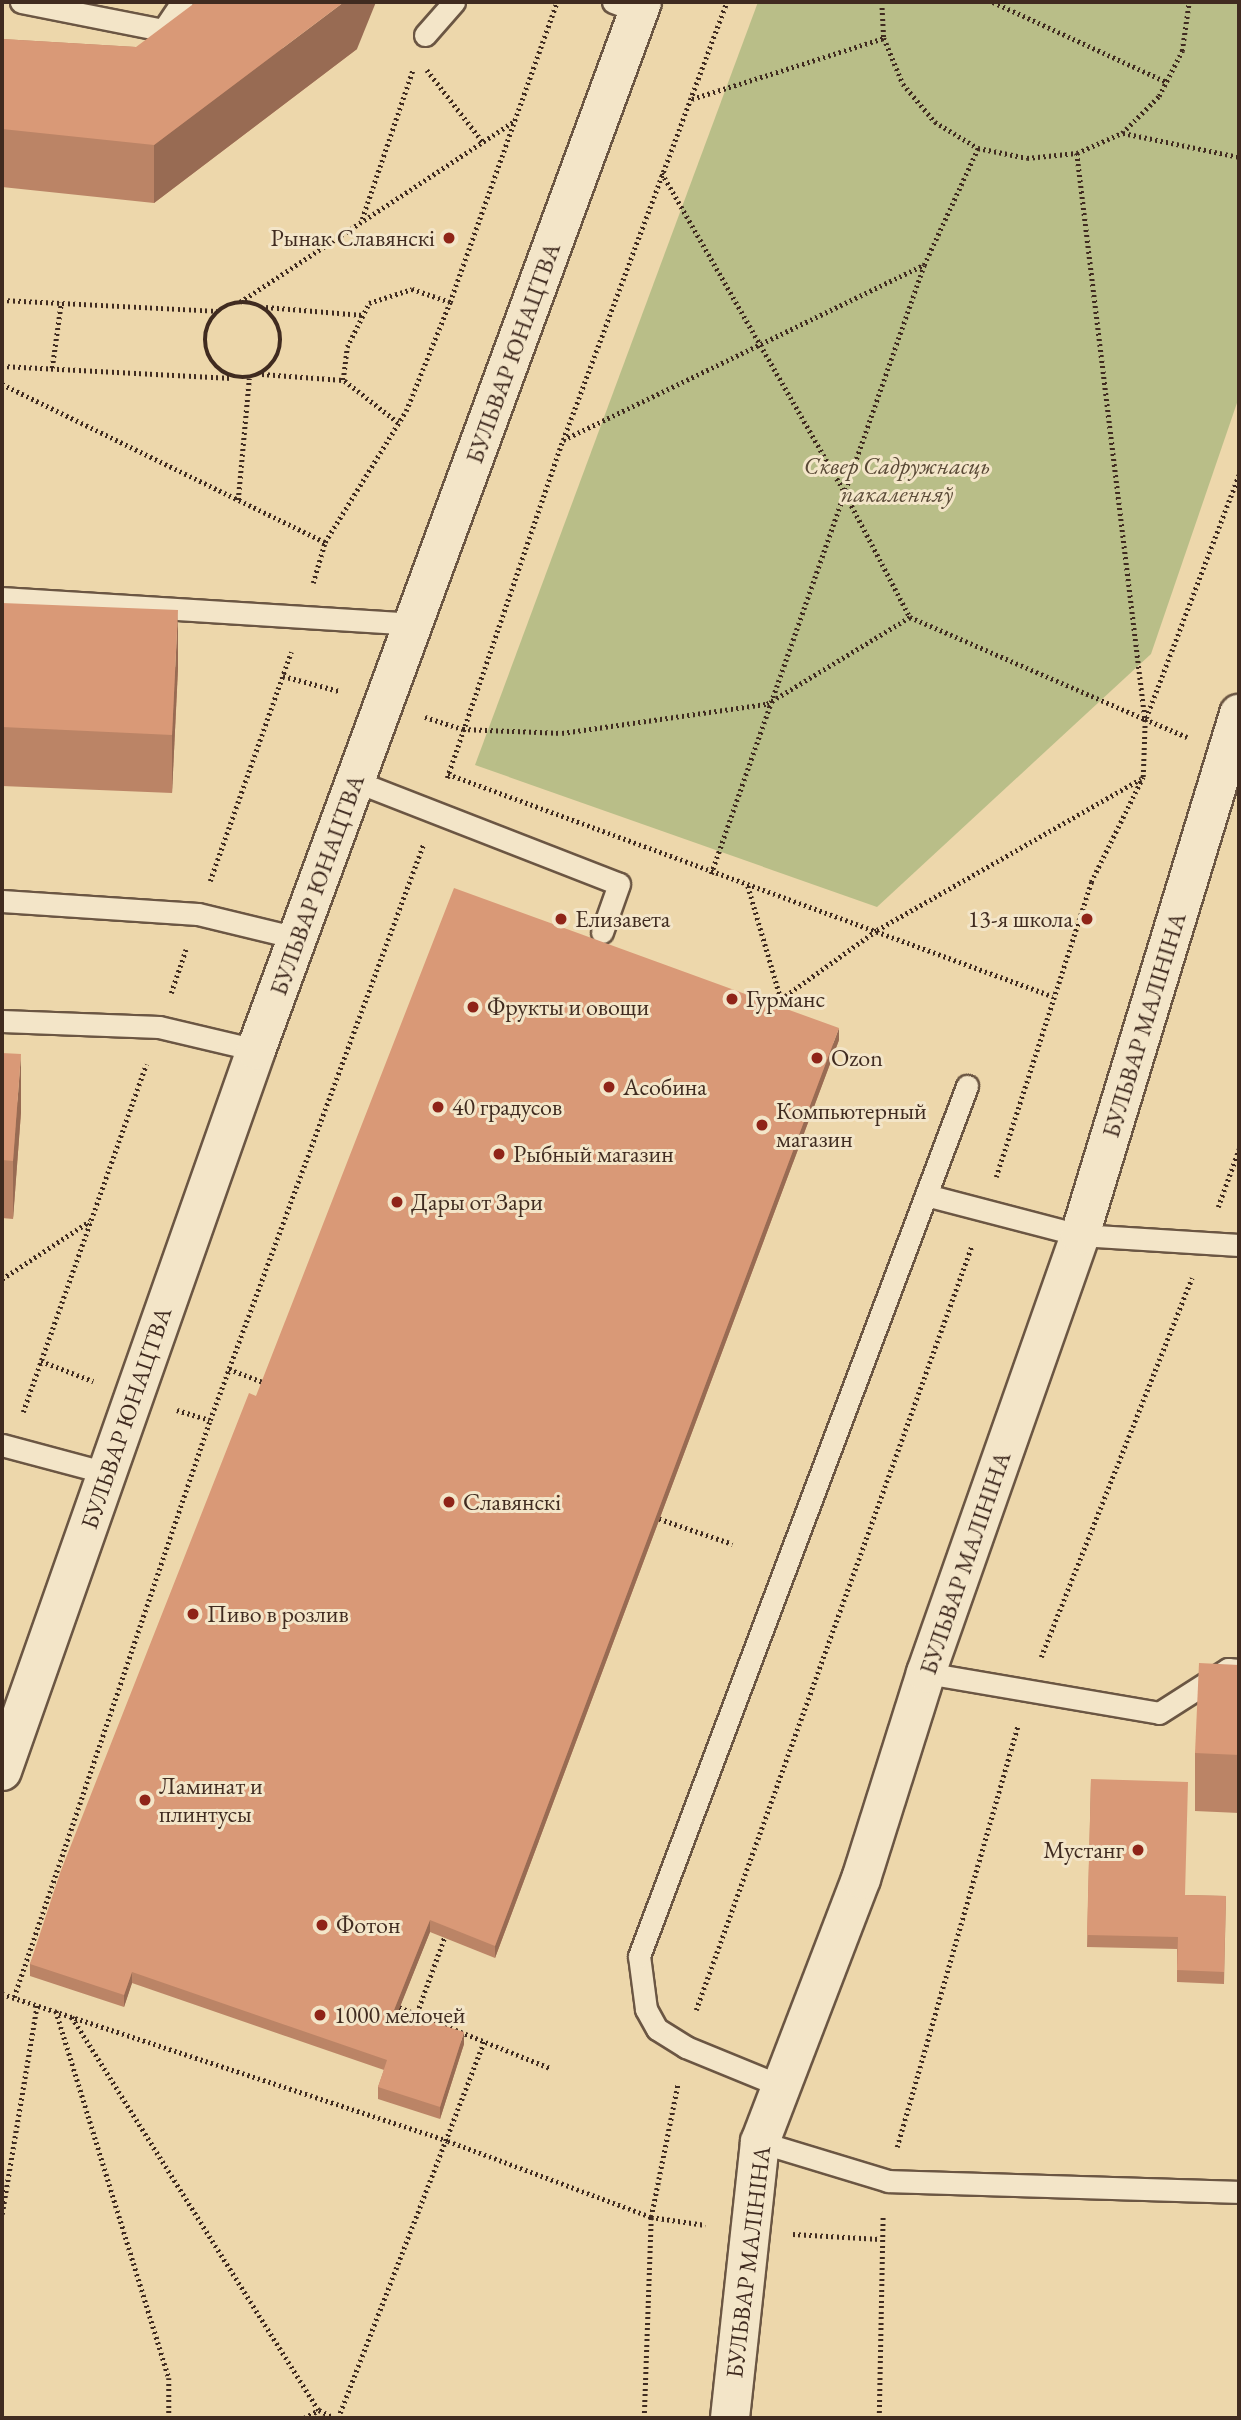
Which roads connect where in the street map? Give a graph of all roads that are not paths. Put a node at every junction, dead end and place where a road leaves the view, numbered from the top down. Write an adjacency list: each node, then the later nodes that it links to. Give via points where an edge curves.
1 (21, 2): 2 (lane, via 163,30)
2 (182, 2)
3 (454, 2): 5 (lane)
4 (632, 5): 7 (street, БУЛЬВАР ЮНАЦТВА)
5 (425, 35)
6 (2, 597): 7 (lane)
7 (413, 624): 9 (street, БУЛЬВАР ЮНАЦТВА)
8 (1239, 713): 17 (street, БУЛЬВАР МАЛІНІНА)
9 (355, 781): 11 (lane, via 619,884); 12 (street, БУЛЬВАР ЮНАЦТВА)
10 (2, 901): 12 (lane, via 198,914)
11 (602, 932)
12 (297, 938): 14 (street, БУЛЬВАР ЮНАЦТВА)
13 (2, 1021): 14 (lane, via 159,1027)
14 (256, 1050): 20 (street, БУЛЬВАР ЮНАЦТВА)
15 (967, 1086): 16 (lane)
16 (926, 1195): 17 (lane); 25 (lane, via 639,1956 646,2009 657,2029 686,2047)
17 (1080, 1235): 18 (lane); 22 (street, БУЛЬВАР МАЛІНІНА)
18 (1239, 1245)
19 (7, 1446): 20 (lane)
20 (107, 1474): 23 (street, БУЛЬВАР ЮНАЦТВА)
21 (1239, 1670): 22 (lane, via 1227,1670 1159,1713)
22 (926, 1673): 25 (street, БУЛЬВАР МАЛІНІНА, via 861,1879)
23 (7, 1729): 24 (street, БУЛЬВАР ЮНАЦТВА)
24 (2, 1771)
25 (781, 2086): 26 (street, БУЛЬВАР МАЛІНІНА)
26 (760, 2142): 27 (lane, via 888,2181); 28 (street, БУЛЬВАР МАЛІНІНА)
27 (1239, 2192)
28 (730, 2418)

